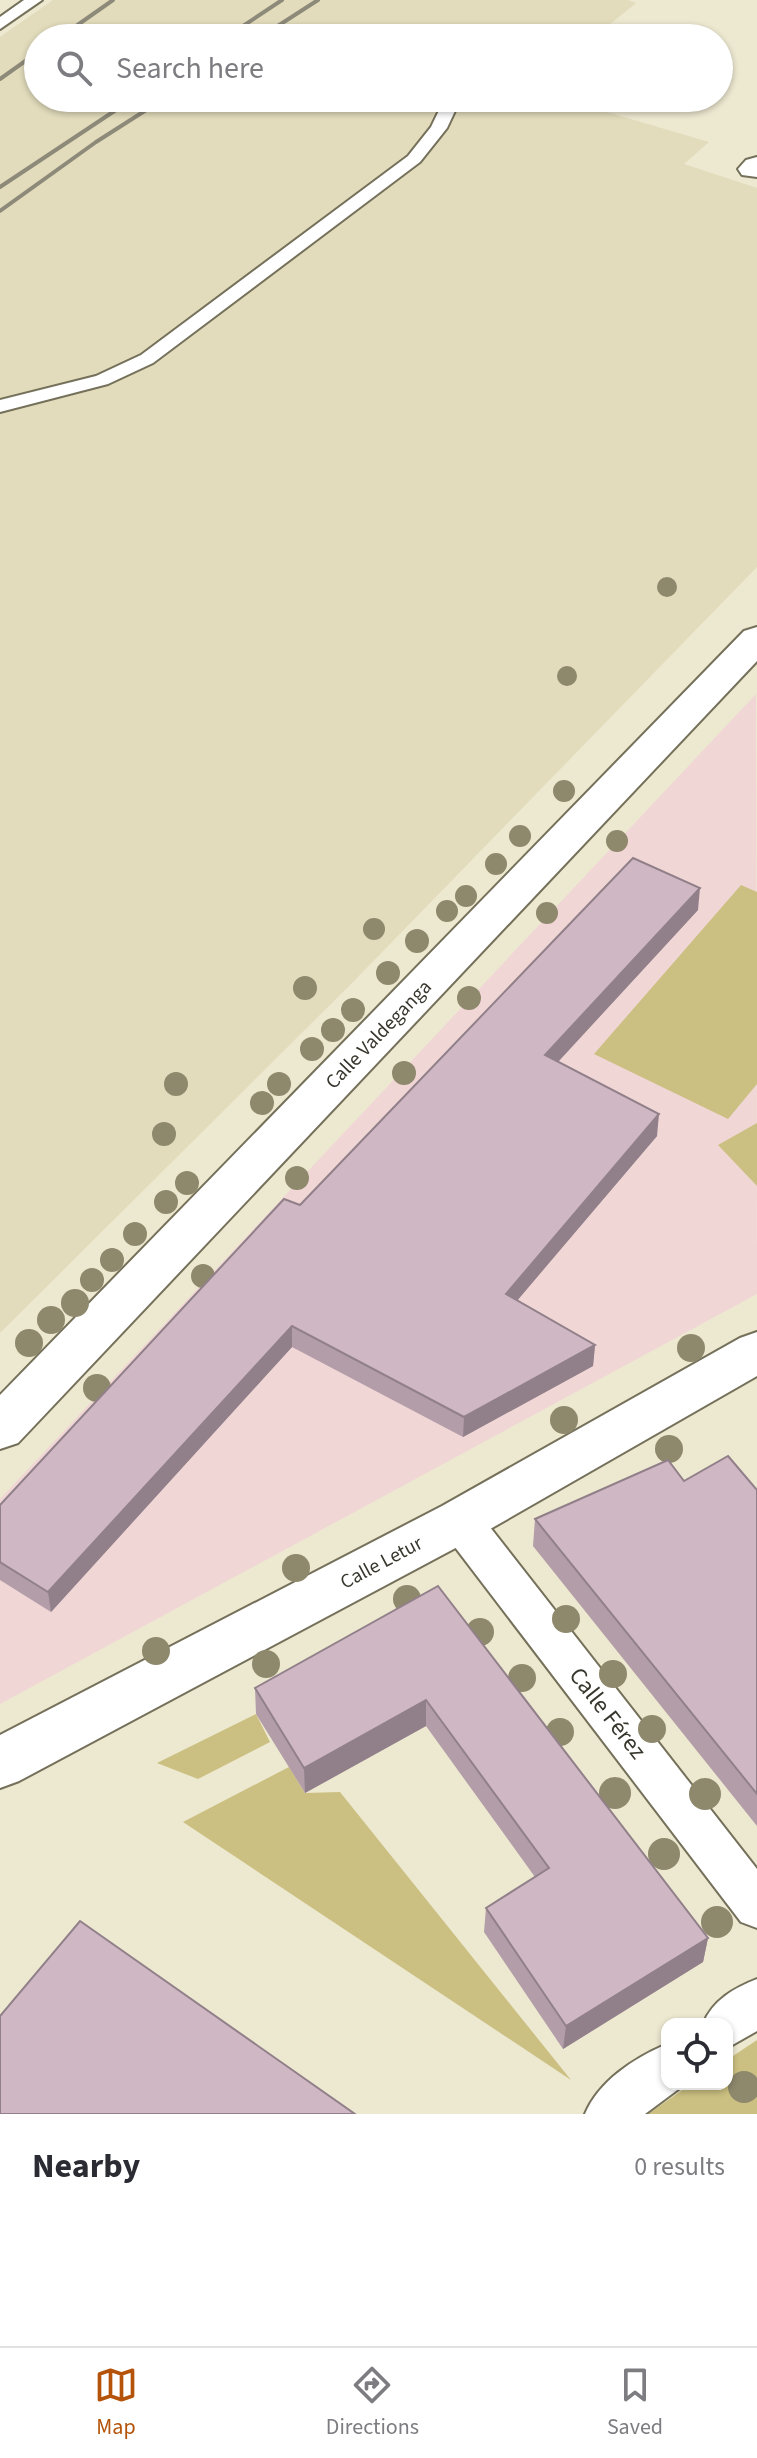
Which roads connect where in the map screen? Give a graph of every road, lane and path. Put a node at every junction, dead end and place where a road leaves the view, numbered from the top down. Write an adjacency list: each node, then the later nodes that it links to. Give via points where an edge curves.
1 (34, 0): 2 (lane)
2 (0, 24)
3 (446, 112): 4 (lane, via 414,159 147,359 102,380)
4 (0, 406)
5 (757, 639): 7 (street, Calle Valdeganga)
6 (757, 1352): 8 (street, Calle Letur)
7 (0, 1428)
8 (460, 1521): 9 (street, Calle Letur); 10 (street, Calle Férez)
9 (0, 1763)
10 (757, 1906)
11 (757, 2002): 12 (street)
12 (733, 2020)
13 (661, 2072): 14 (street)
14 (610, 2114)

